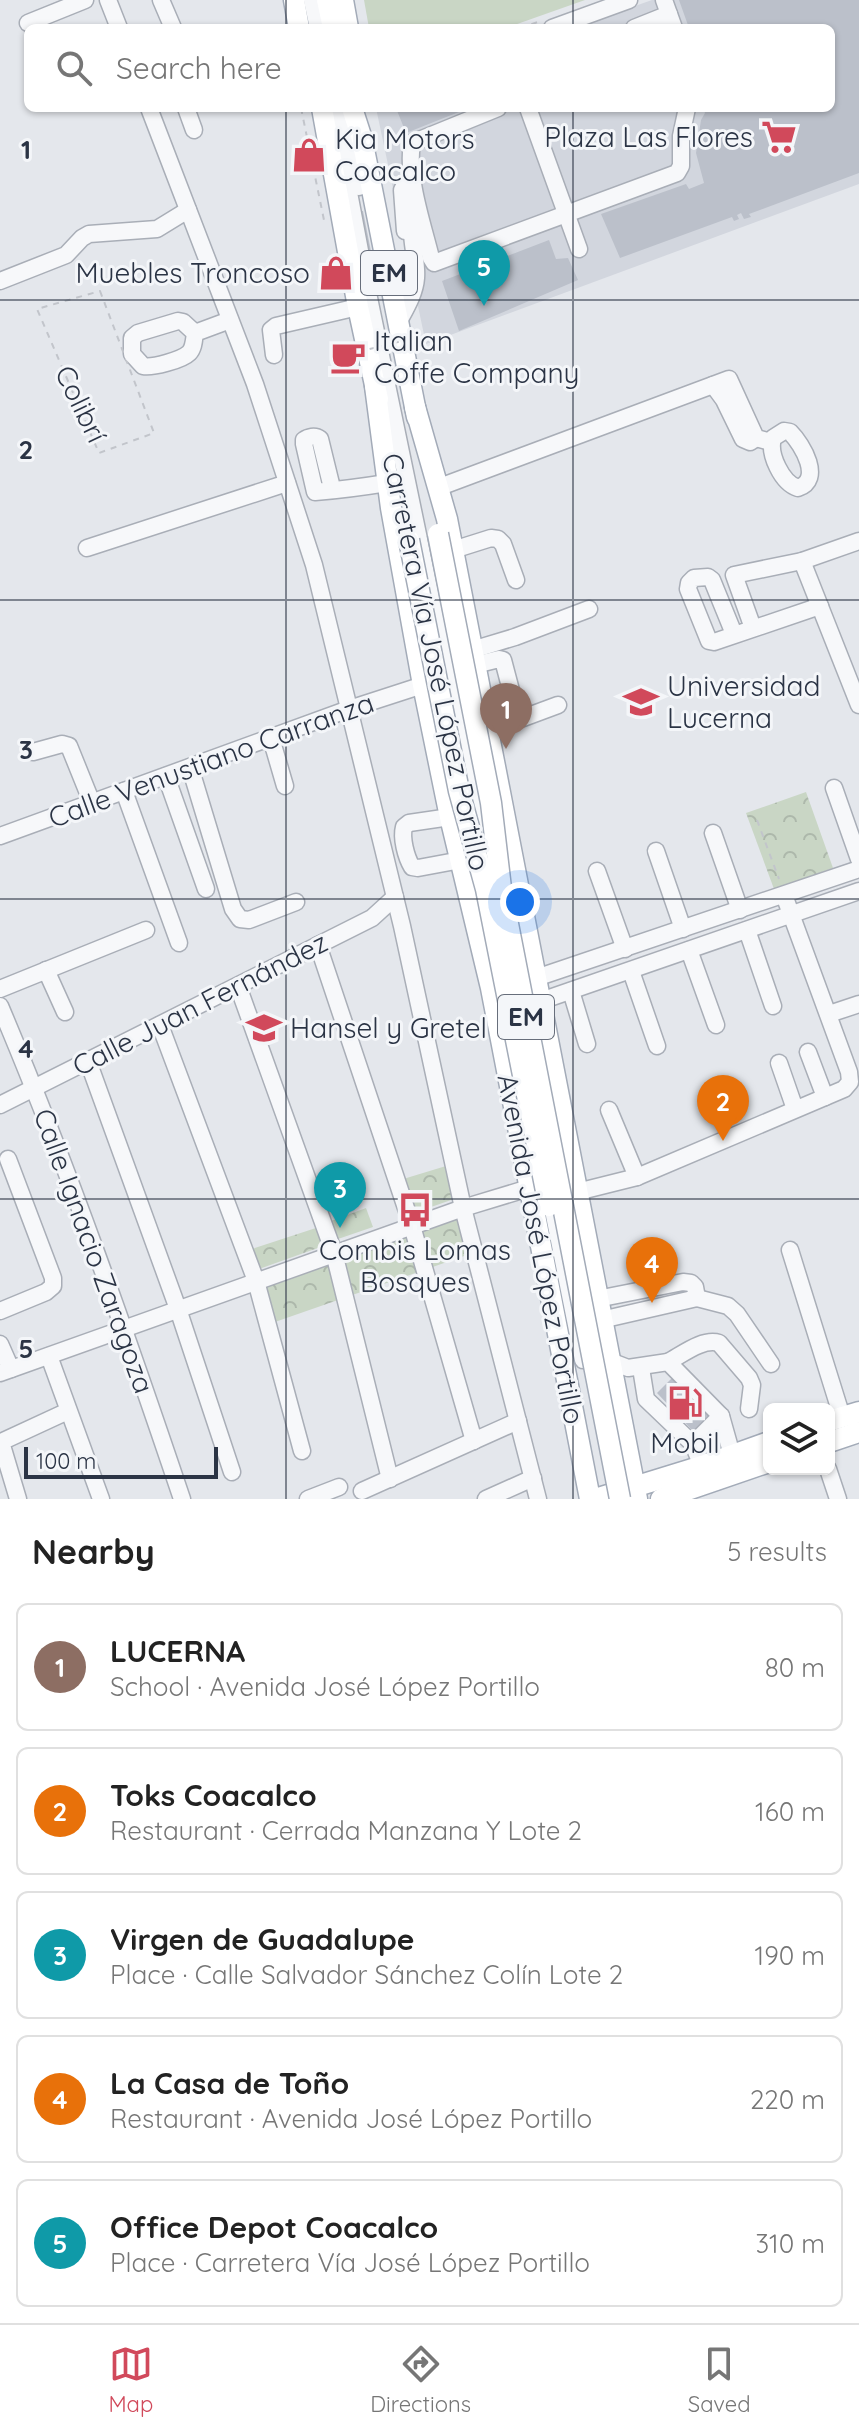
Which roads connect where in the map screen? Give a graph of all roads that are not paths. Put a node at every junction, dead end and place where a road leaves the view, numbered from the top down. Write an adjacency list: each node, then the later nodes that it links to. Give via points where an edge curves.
1 (85, 0): 12 (street)
2 (108, 0): 13 (street)
3 (161, 0): 14 (street)
4 (294, 0): 15 (main road)
5 (303, 0): 16 (main road)
6 (312, 0): 17 (street)
7 (321, 0): 18 (street)
8 (327, 0): 19 (main road)
9 (343, 0): 20 (main road)
10 (629, 0): 21 (street)
11 (669, 14): 22 (street)
12 (28, 23)
13 (117, 24)
14 (171, 24)
15 (298, 24)
16 (307, 24)
17 (317, 24)
18 (326, 24)
19 (332, 24)
20 (347, 24)
21 (563, 24)
22 (644, 24)
23 (151, 112): 39 (street)
24 (187, 112): 34 (street)
25 (316, 112): 36 (main road)
26 (323, 112): 36 (main road, Carretera Vía José López Portillo / EM)
27 (334, 112): 104 (street)
28 (345, 112): 104 (street)
29 (353, 112): 35 (main road, Carretera Vía José López Portillo / EM)
30 (361, 112): 35 (main road)
31 (487, 112): 37 (street, via 412,143)
32 (529, 112): 40 (street)
33 (686, 112): 40 (street, via 680,170)
34 (194, 130)
35 (362, 139): 46 (main road, Carretera Vía José López Portillo / EM)
36 (329, 146): 44 (main road, Carretera Vía José López Portillo / EM)
37 (413, 171): 38 (street); 42 (street, via 401,203)
38 (418, 205): 40 (street, via 434,263); 42 (street, via 412,229)
39 (188, 210): 43 (street, via 157,229 89,234 66,255); 45 (street)
40 (566, 215): 41 (street)
41 (579, 249)
42 (416, 279): 46 (street)
43 (0, 281)
44 (358, 307): 48 (street, via 276,326 271,330); 49 (main road, Carretera Vía José López Portillo / EM)
45 (230, 320): 47 (street); 52 (street)
46 (399, 321): 50 (main road, Carretera Vía José López Portillo / EM)
47 (195, 333)
48 (274, 355)
49 (375, 386): 53 (main road, Avenida José López Portillo); 170 (main road, Carretera Vía José López Portillo / EM, bridge)
50 (415, 407): 55 (main road, Avenida José López Portillo); 170 (main road, Carretera Vía José López Portillo / EM, bridge)
51 (764, 440): 55 (street, via 729,379)
52 (287, 483): 57 (street); 71 (street, via 314,565)
53 (387, 483): 54 (street); 68 (main road, Avenida José López Portillo)
54 (332, 488)
55 (437, 488): 58 (main road, Avenida José López Portillo)
56 (859, 541): 59 (street)
57 (87, 548)
58 (453, 550): 61 (street, via 498,539); 67 (main road, Avenida José López Portillo)
59 (802, 561): 60 (street); 63 (street)
60 (734, 575): 62 (street); 65 (street)
61 (516, 580)
62 (715, 584): 66 (street); 66 (street, via 702,576 688,589 706,638 714,642)
63 (820, 606): 65 (street); 70 (street)
64 (589, 609): 67 (street)
65 (753, 628): 66 (street)
66 (734, 634)
67 (473, 658): 69 (street, via 503,660 518,717); 104 (main road, Avenida José López Portillo)
68 (423, 685): 71 (street, Calle Venustiano Carranza); 80 (main road, Avenida José López Portillo)
69 (558, 705)
70 (859, 705)
71 (349, 709): 72 (street, Calle Venustiano Carranza); 91 (street)
72 (271, 738): 74 (street, Calle Venustiano Carranza); 76 (street)
73 (33, 752): 79 (street, via 69,746)
74 (190, 767): 75 (street, Calle Venustiano Carranza); 92 (street, via 240,919)
75 (166, 776): 78 (street, Calle Venustiano Carranza); 88 (street)
76 (285, 786)
77 (834, 788): 84 (street)
78 (124, 791): 79 (street, Calle Venustiano Carranza); 98 (street)
79 (92, 803): 82 (street, Calle Venustiano Carranza)
80 (450, 817): 85 (main road, Avenida José López Portillo); 85 (street, via 404,827 409,862 418,868)
81 (713, 833): 93 (street)
82 (0, 836)
83 (656, 851): 95 (street)
84 (859, 859)
85 (461, 860): 104 (main road, Avenida José López Portillo)
86 (859, 869): 90 (street)
87 (597, 871): 100 (street)
88 (206, 889)
89 (859, 891): 94 (street)
90 (784, 895): 93 (street); 94 (street)
91 (395, 897): 99 (street, Calle Juan Fernández, via 372,918); 130 (street)
92 (296, 902)
93 (740, 910): 95 (street)
94 (791, 915): 97 (street); 113 (street)
95 (683, 929): 100 (street)
96 (146, 930): 102 (street)
97 (747, 930): 101 (street); 109 (street)
98 (179, 943)
99 (318, 945): 105 (street, Calle Juan Fernández); 131 (street)
100 (625, 949): 104 (street)
101 (689, 950): 103 (street); 115 (street)
102 (46, 970): 106 (street); 112 (street)
103 (631, 971): 107 (street); 117 (street)
104 (513, 984): 110 (main road, Avenida José López Portillo); 110 (main road, Avenida José López Portillo)
105 (238, 986): 114 (street, Calle Juan Fernández); 133 (street)
106 (0, 989)
107 (571, 991): 110 (street); 116 (street)
108 (859, 1004): 113 (street)
109 (773, 1006)
110 (517, 1008): 128 (main road, Avenida José López Portillo); 129 (main road, Avenida José López Portillo); 170 (street)
111 (1, 1011): 121 (street, Calle Ignacio Zaragoza)
112 (65, 1012)
113 (829, 1014): 122 (street, via 850,1082)
114 (160, 1025): 119 (street, Calle Juan Fernández); 134 (street)
115 (716, 1025)
116 (587, 1044)
117 (657, 1046)
118 (808, 1052): 122 (street)
119 (88, 1061): 121 (street, Calle Juan Fernández); 137 (street)
120 (779, 1063): 124 (street)
121 (34, 1087): 123 (street, Calle Juan Fernández); 140 (street, Calle Ignacio Zaragoza)
122 (825, 1097): 124 (street)
123 (0, 1105)
124 (795, 1109): 127 (street)
125 (609, 1110): 127 (street)
126 (8, 1159): 138 (street, via 53,1286)
127 (637, 1177): 129 (street)
128 (529, 1188): 130 (street); 170 (main road, Avenida José López Portillo)
129 (577, 1192): 136 (main road, Avenida José López Portillo)
130 (463, 1208): 131 (street); 154 (street)
131 (412, 1226): 133 (street); 157 (street)
132 (790, 1250): 153 (street)
133 (334, 1253): 134 (street); 167 (street)
134 (256, 1281): 137 (street); 160 (street)
135 (697, 1298): 136 (street, via 695,1287 683,1282); 139 (street); 145 (street, via 728,1306 737,1314)
136 (597, 1299): 139 (main road, Avenida José López Portillo)
137 (178, 1309): 140 (street); 164 (street)
138 (0, 1311)
139 (601, 1320): 143 (main road, Avenida José López Portillo)
140 (125, 1329): 142 (street); 173 (street, Calle Ignacio Zaragoza)
141 (0, 1344): 147 (street)
142 (49, 1356): 147 (street); 151 (street)
143 (610, 1361): 146 (street); 149 (main road, Avenida José López Portillo)
144 (668, 1362): 146 (street); 150 (street, via 705,1342 719,1343 749,1378); 152 (street)
145 (771, 1364)
146 (641, 1368): 148 (street)
147 (5, 1371)
148 (646, 1399): 149 (street); 158 (street)
149 (619, 1408): 170 (main road, Avenida José López Portillo)
150 (749, 1409)
151 (68, 1411): 171 (street, via 1,1442); 172 (street)
152 (721, 1416): 158 (street); 161 (street)
153 (843, 1417)
154 (518, 1421): 157 (street); 166 (street)
155 (859, 1432): 156 (main road)
156 (835, 1440)
157 (474, 1441): 167 (street)
158 (693, 1444): 163 (street)
159 (763, 1444): 161 (main road)
160 (302, 1451)
161 (732, 1455): 163 (main road)
162 (763, 1464): 177 (main road)
163 (702, 1466): 170 (main road)
164 (232, 1472)
165 (830, 1475): 178 (street)
166 (533, 1478): 175 (street); 176 (street)
167 (390, 1479): 169 (street)
168 (339, 1487): 174 (street)
169 (362, 1491)
170 (614, 1497)
171 (18, 1499)
172 (101, 1499)
173 (182, 1499)
174 (308, 1499)
175 (486, 1499)
176 (538, 1499)
177 (661, 1499)
178 (838, 1499)

